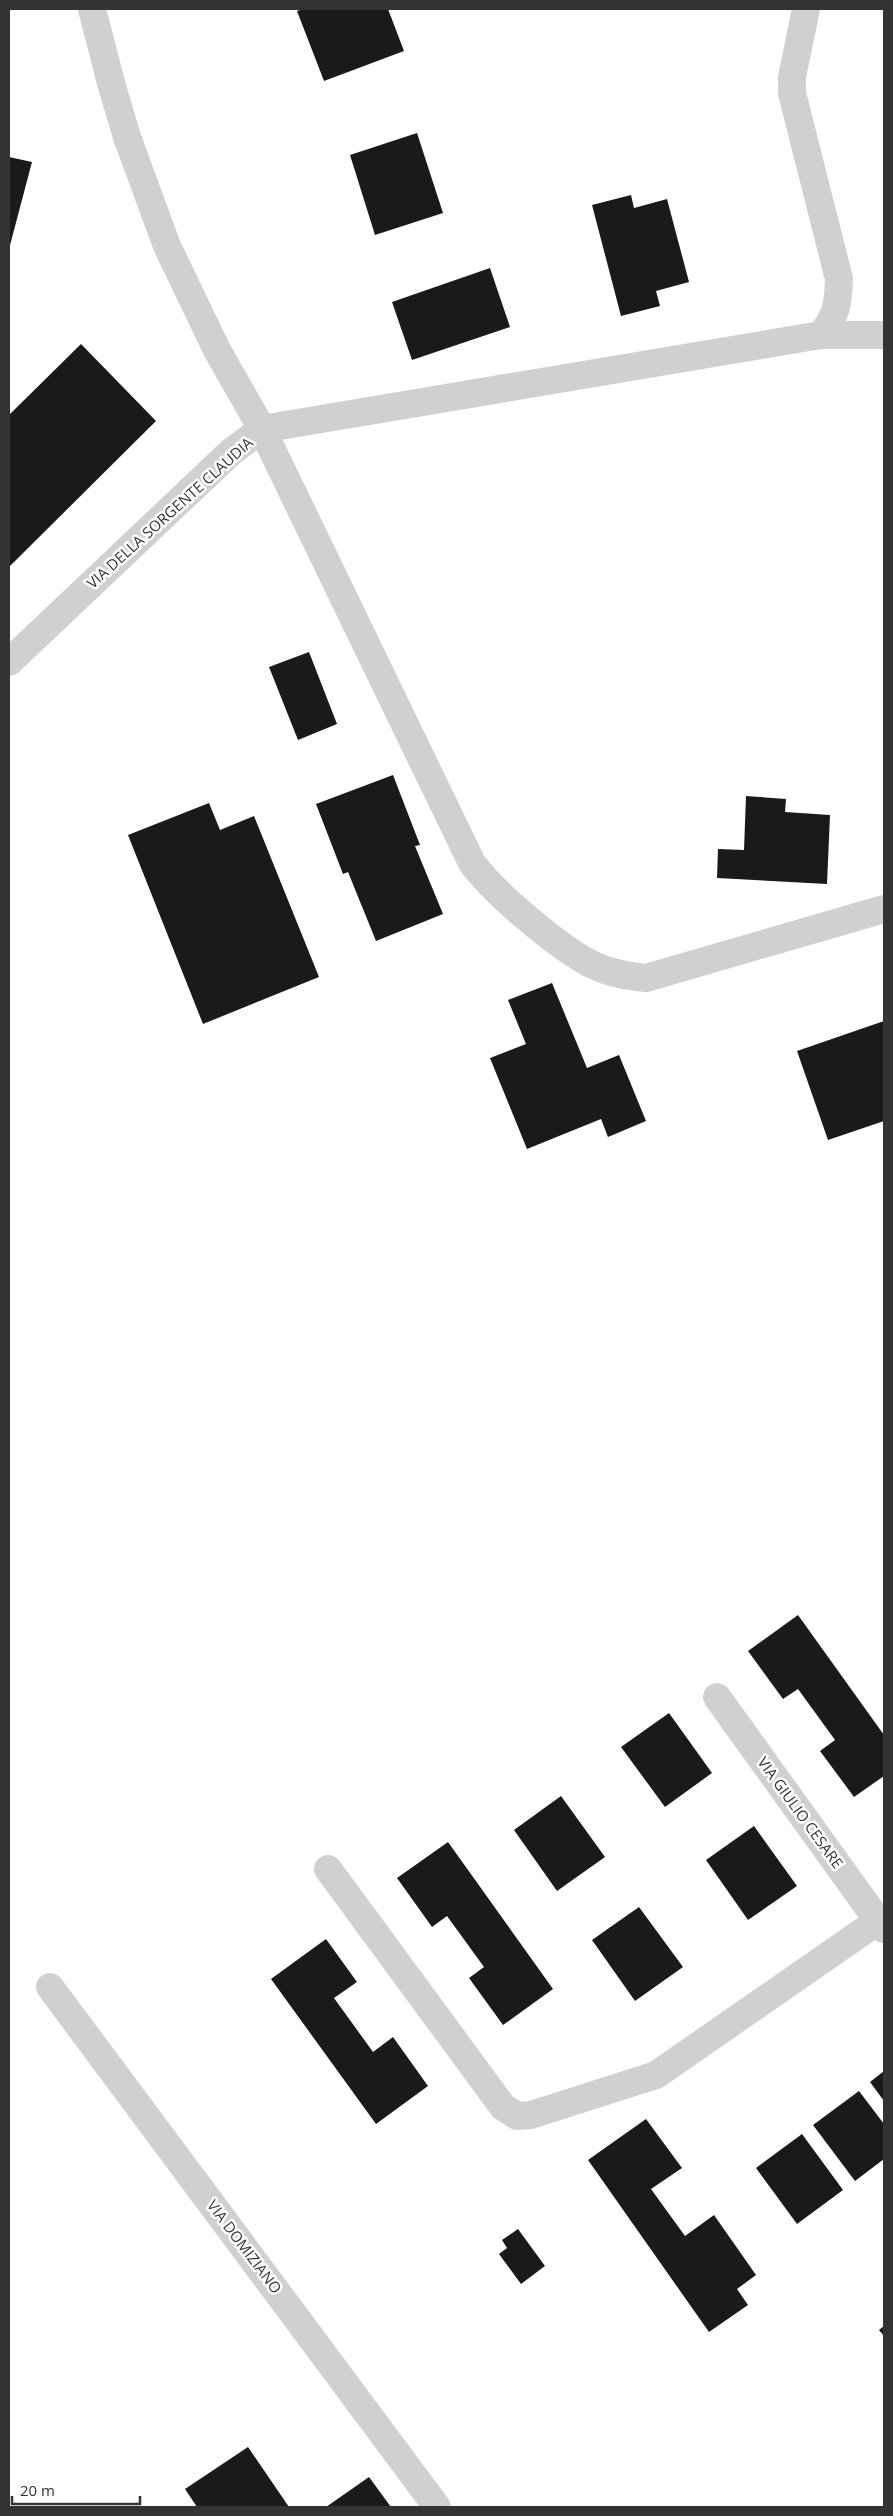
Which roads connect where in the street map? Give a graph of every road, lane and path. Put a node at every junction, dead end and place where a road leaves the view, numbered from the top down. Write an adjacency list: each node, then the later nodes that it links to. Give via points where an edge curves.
1 (92, 9): 5 (street, VIA DELLA SORGENTE CLAUDIA, via 122,120 167,246 217,350)
2 (806, 9): 3 (street, via 792,77 792,93 839,279 838,305 833,319)
3 (821, 335): 4 (street); 5 (street)
4 (884, 335)
5 (262, 429): 6 (street, VIA DELLA SORGENTE CLAUDIA, via 231,452); 7 (street, via 472,863 482,878 547,934 590,964 621,976 646,978)
6 (9, 662)
7 (884, 909)
8 (717, 1697): 10 (street, VIA GIULIO CESARE)
9 (328, 1869): 10 (street, via 503,2107 517,2116 531,2115 656,2075)
10 (881, 1925)
11 (50, 1987): 12 (street, VIA DOMIZIANO)
12 (437, 2507)

